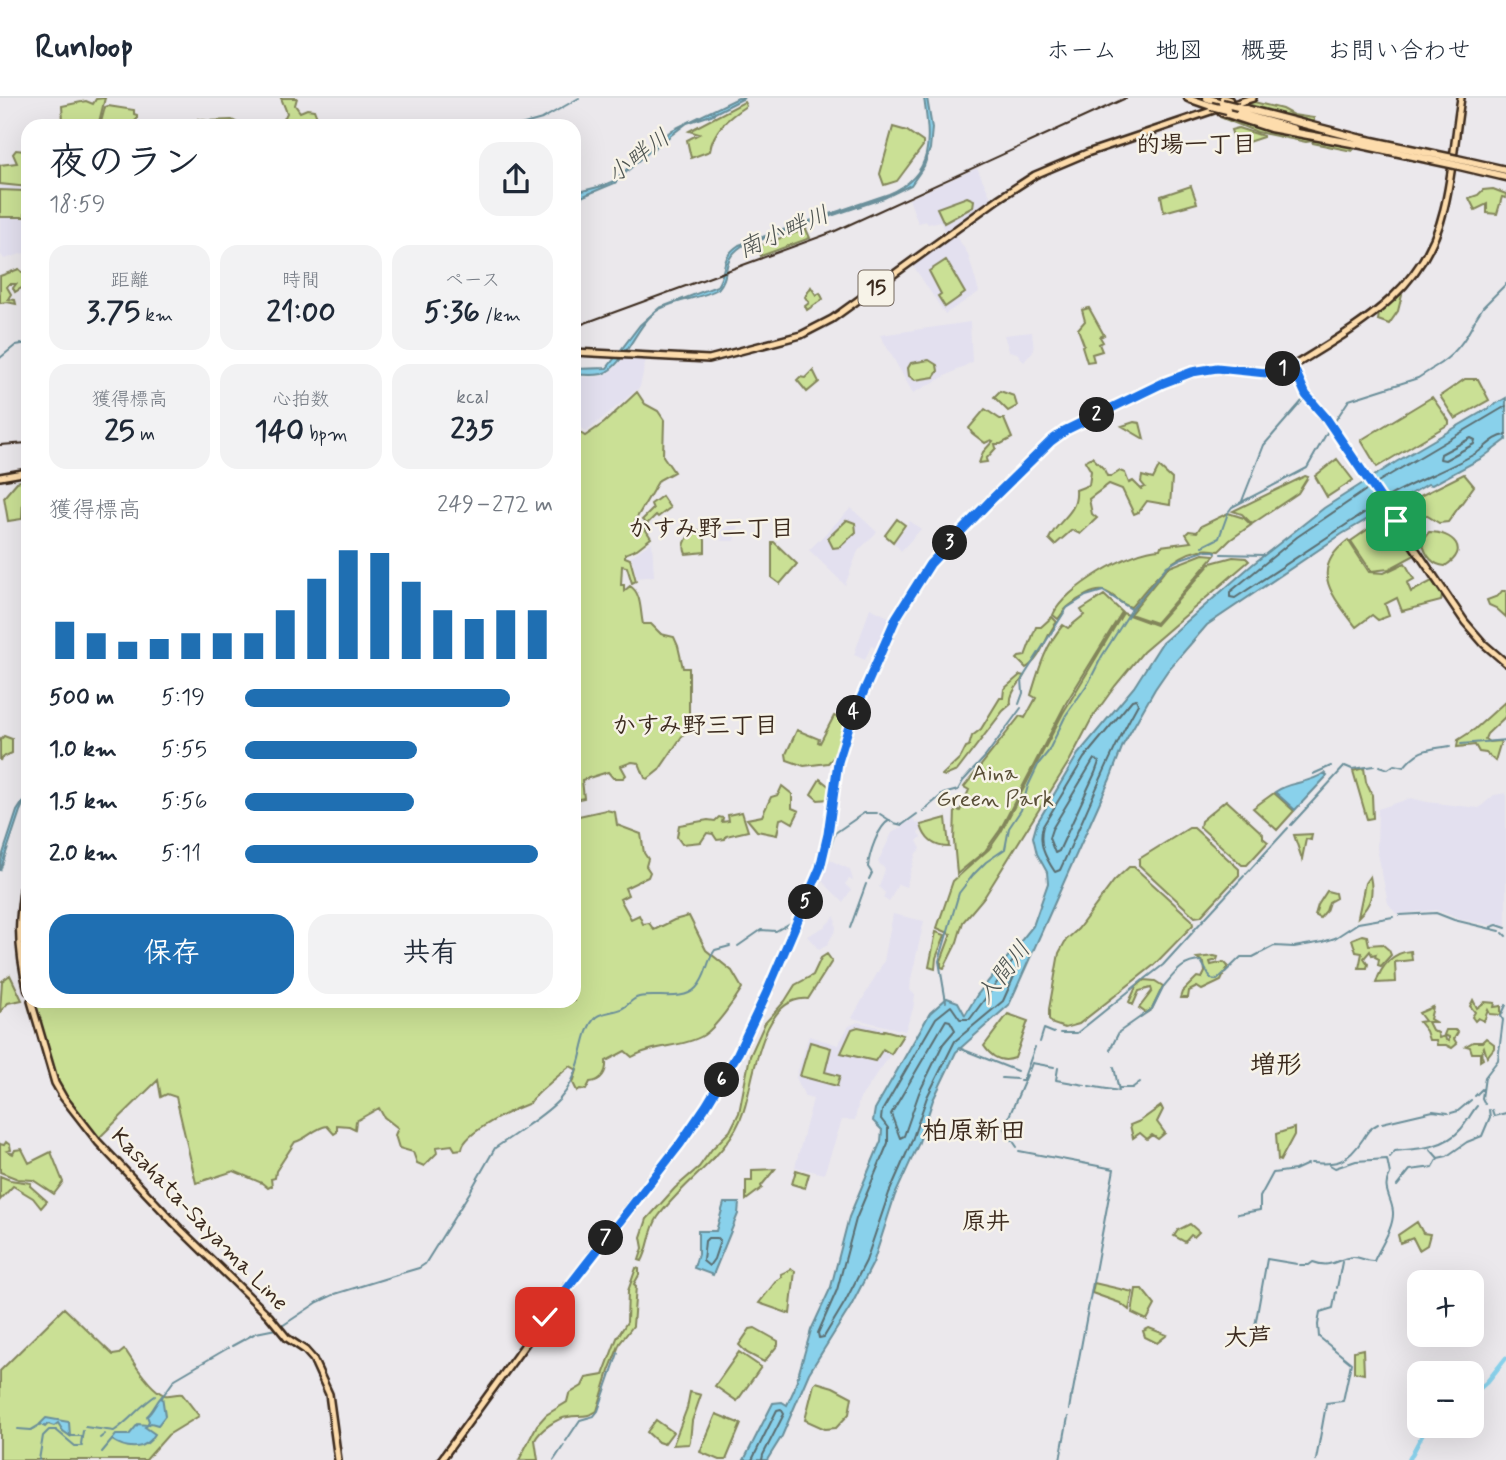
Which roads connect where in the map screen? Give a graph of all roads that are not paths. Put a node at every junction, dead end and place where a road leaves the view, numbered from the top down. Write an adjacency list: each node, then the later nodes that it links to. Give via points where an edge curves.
1 (1187, 98): 6 (highway, bridge, via 1224,111)
2 (1207, 98): 5 (highway)
3 (1253, 98): 10 (main road, 15, via 1044,171 810,332 709,359)
4 (1461, 98): 11 (main road, via 1444,213 1420,265 1378,312)
5 (1224, 100): 6 (highway, bridge)
6 (1357, 141): 7 (highway, bridge)
7 (1456, 162): 8 (highway); 9 (highway)
8 (1506, 170)
9 (1506, 177)
10 (581, 353)
11 (1293, 366): 14 (main road, via 1303,390 1450,600 1476,636); 19 (main road, via 1266,373 1217,368 1192,372 1066,430 930,564 896,618 850,723 838,762 820,868 738,1053 674,1152 562,1294)
12 (21, 473): 13 (main road)
13 (0, 477)
14 (1506, 663)
15 (21, 912): 16 (main road)
16 (21, 964)
17 (33, 1008): 18 (main road, Kasahata-Sayama Line, via 55,1083 65,1101 163,1212 287,1338 312,1356 329,1394)
18 (338, 1460)
19 (441, 1460)

